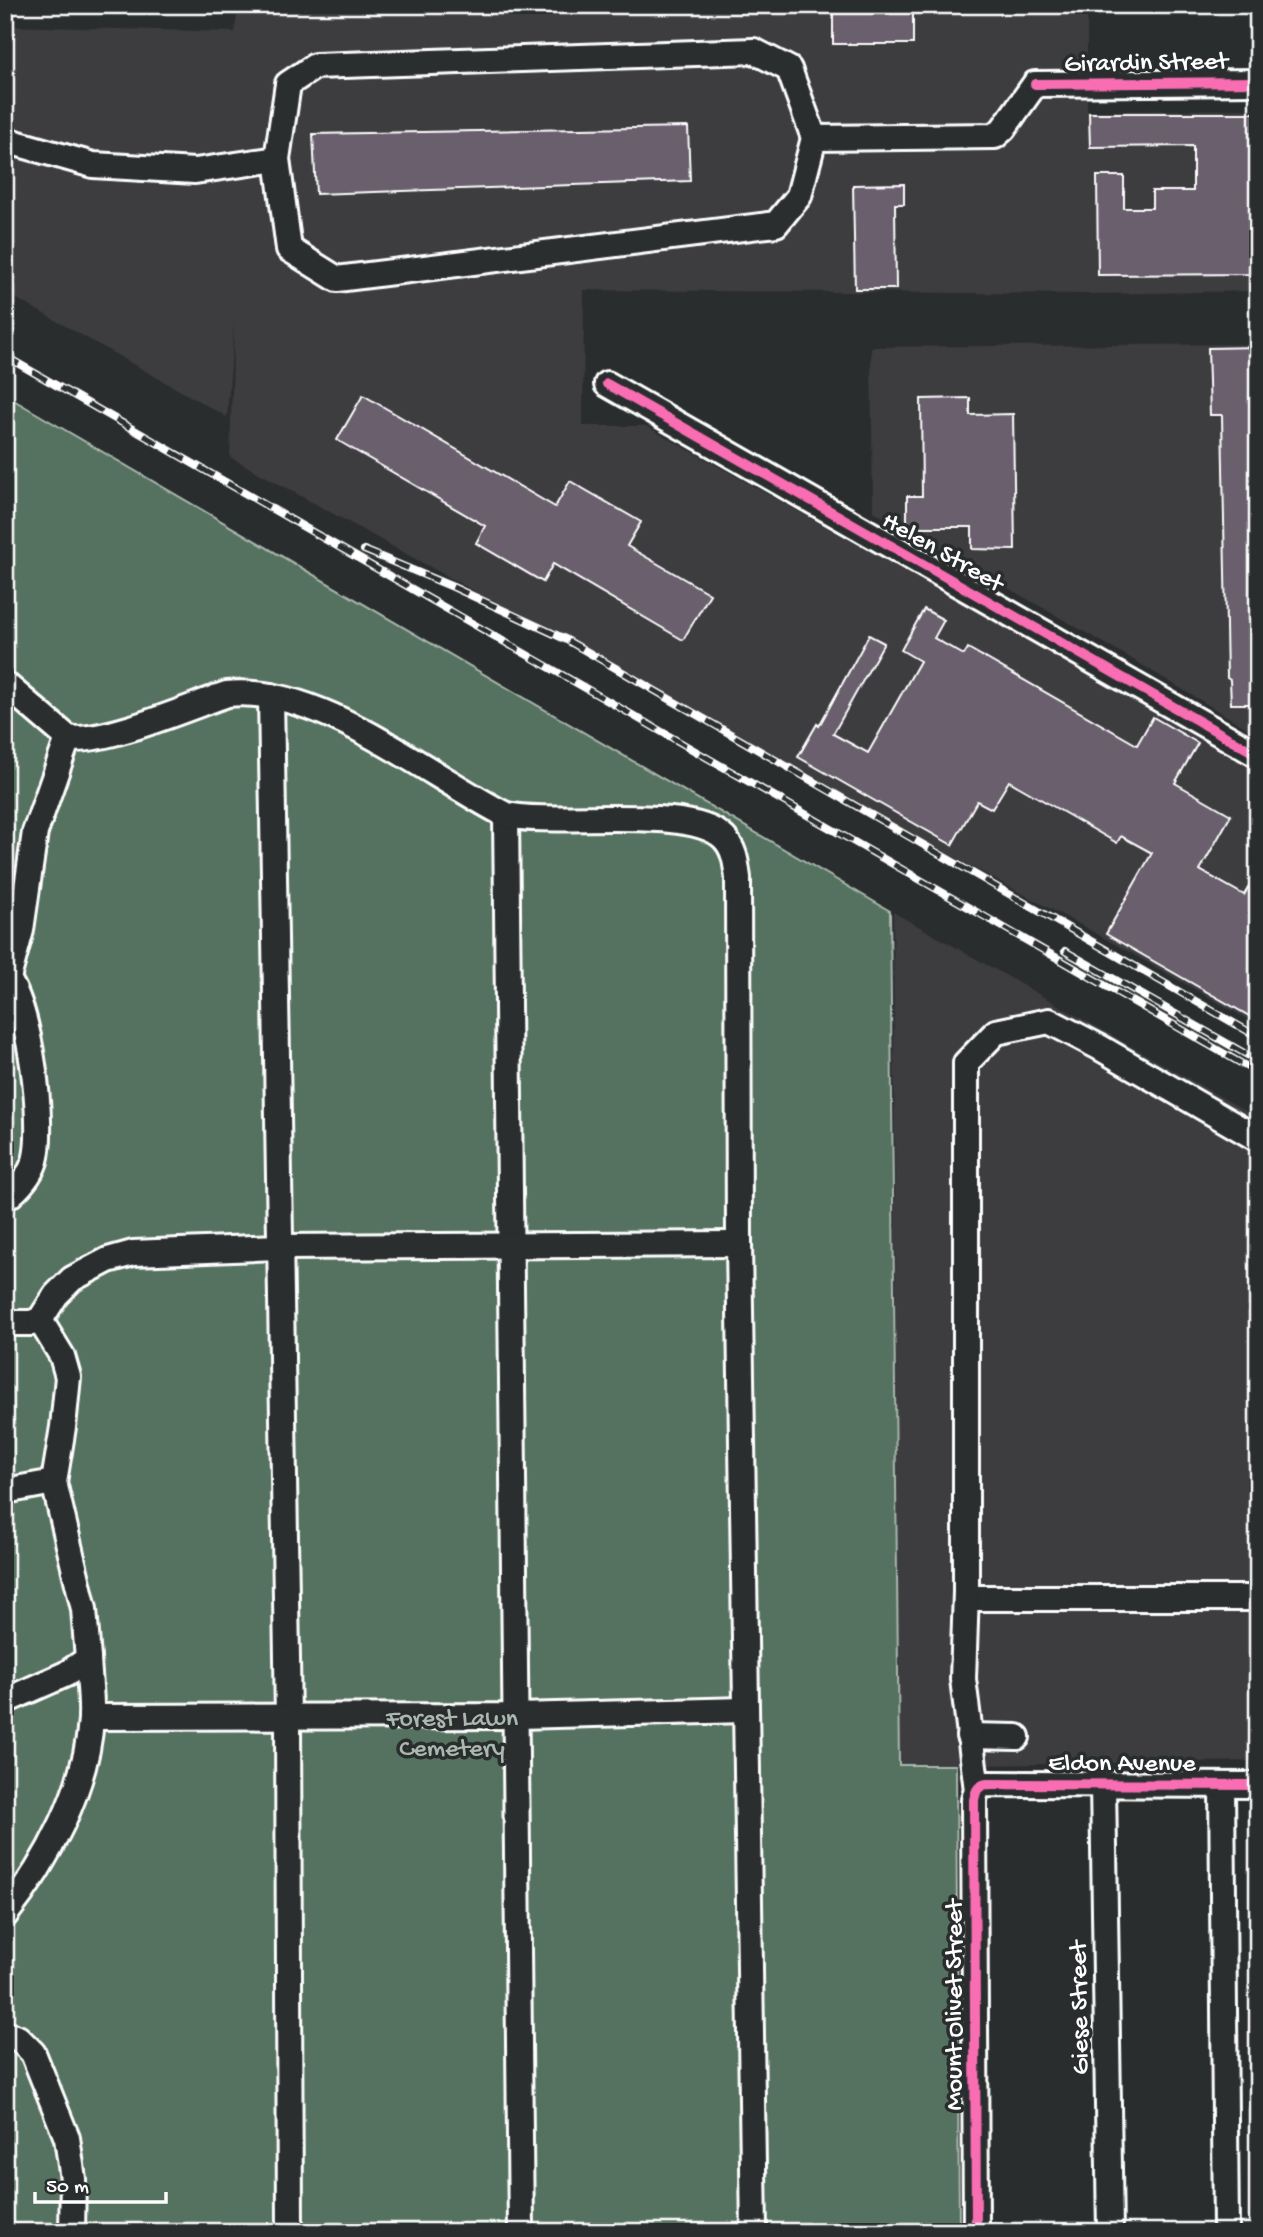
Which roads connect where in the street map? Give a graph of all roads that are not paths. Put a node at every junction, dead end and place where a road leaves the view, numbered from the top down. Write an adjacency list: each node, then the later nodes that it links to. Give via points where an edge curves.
1 (1258, 82): 2 (street, Girardin Street, via 1035,84 995,136)
2 (814, 138): 4 (street, via 789,69 754,51 315,66 288,84); 4 (street, via 799,196 775,224 337,279 289,249)
3 (5, 140): 4 (street, via 93,165 195,171)
4 (277, 159)
5 (607, 384): 9 (street, Helen Street)
6 (5, 684): 8 (street)
7 (271, 696): 8 (street, via 227,694 109,735); 10 (street, via 331,714); 16 (street)
8 (68, 738): 11 (street, via 35,832 21,930)
9 (1258, 755)
10 (506, 815): 14 (street, via 549,820 656,818 710,827 726,838 738,878); 15 (street)
11 (6, 977): 13 (street, via 22,1009 39,1140 26,1180)
12 (1258, 1139): 21 (street, Mount Olivet Street, via 1049,1021 996,1032 966,1063)
13 (5, 1199)
14 (739, 1244): 15 (street); 25 (street)
15 (509, 1245): 16 (street); 26 (street)
16 (279, 1247): 17 (street, via 158,1251 108,1259 72,1279); 28 (street)
17 (40, 1320): 18 (street); 19 (street, via 62,1356 68,1377)
18 (5, 1323)
19 (54, 1482): 20 (street); 23 (street, via 84,1609)
20 (5, 1491)
21 (966, 1598): 22 (street); 29 (street, Mount Olivet Street, via 963,1679)
22 (1258, 1598)
23 (88, 1659): 24 (street, via 39,1688); 27 (street)
24 (5, 1701)
25 (745, 1710): 26 (street); 40 (street)
26 (518, 1716): 28 (street); 39 (street)
27 (91, 1717): 28 (street); 35 (street, via 82,1764 62,1824 34,1876)
28 (288, 1718): 38 (street)
29 (969, 1736): 30 (street); 34 (street, Mount Olivet Street)
30 (1017, 1737)
31 (1103, 1784): 32 (street, Eldon Avenue); 34 (street, Eldon Avenue); 42 (street, Giese Street)
32 (1222, 1785): 33 (street, Eldon Avenue); 43 (street)
33 (1258, 1785)
34 (982, 1787): 41 (street, Mount Olivet Street, via 974,1800)
35 (5, 1915)
36 (5, 2034): 37 (street, via 18,2038 33,2053 67,2138 73,2179)
37 (72, 2232)
38 (290, 2232)
39 (521, 2232)
40 (754, 2232)
41 (976, 2232)
42 (1110, 2232)
43 (1226, 2232)

